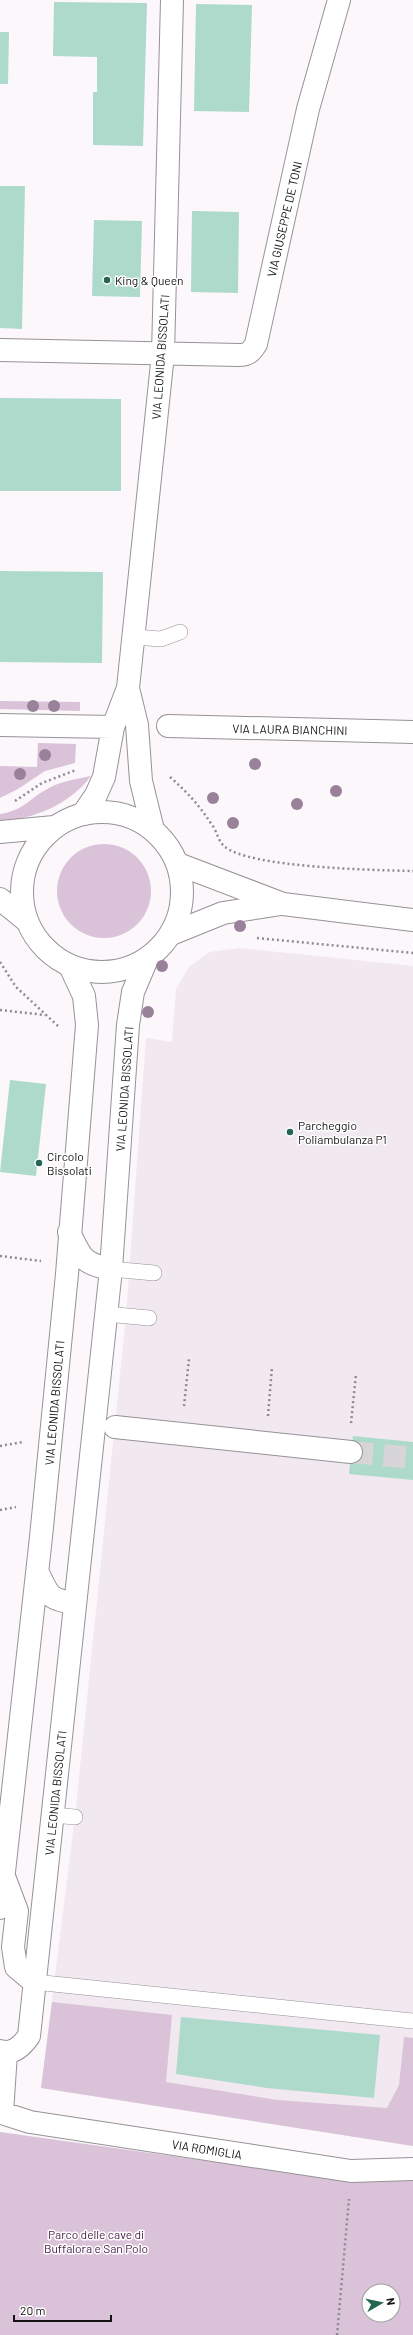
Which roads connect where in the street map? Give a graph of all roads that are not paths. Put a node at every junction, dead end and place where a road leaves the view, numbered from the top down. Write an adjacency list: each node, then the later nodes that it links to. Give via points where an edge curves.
1 (172, 0): 4 (street, VIA LEONIDA BISSOLATI)
2 (339, 0): 4 (street, VIA GIUSEPPE DE TONI, via 308,109 256,344 246,355)
3 (0, 350): 4 (street, VIA GIUSEPPE DE TONI)
4 (163, 354): 6 (street, VIA LEONIDA BISSOLATI)
5 (180, 632): 6 (lane, via 162,639)
6 (134, 637): 7 (street, VIA LEONIDA BISSOLATI)
7 (128, 688): 10 (street, VIA LEONIDA BISSOLATI); 14 (street, VIA LEONIDA BISSOLATI, via 137,725 144,798)
8 (0, 725): 10 (street)
9 (168, 726): 11 (street, VIA LAURA BIANCHINI)
10 (113, 727): 12 (street, VIA LEONIDA BISSOLATI, via 104,777)
11 (413, 732)
12 (83, 814): 13 (street, VIA LEONIDA BISSOLATI); 14 (street, VIA LEONIDA BISSOLATI, via 101,811 120,813 138,819)
13 (54, 827): 15 (street); 20 (street, VIA LEONIDA BISSOLATI, via 40,842 29,860 23,880 22,901)
14 (153, 830): 16 (street, VIA LEONIDA BISSOLATI)
15 (0, 832)
16 (178, 864): 18 (street); 21 (street, VIA LEONIDA BISSOLATI, via 182,900 179,917)
17 (0, 899): 20 (street)
18 (282, 904): 19 (street); 21 (street, via 223,912)
19 (413, 920)
20 (27, 921): 23 (street, VIA LEONIDA BISSOLATI, via 44,948)
21 (171, 934): 22 (street, VIA LEONIDA BISSOLATI)
22 (147, 960): 23 (street, VIA LEONIDA BISSOLATI, via 129,968 110,972 89,972); 25 (street, VIA LEONIDA BISSOLATI, via 133,992 128,1025)
23 (70, 966): 24 (street, VIA LEONIDA BISSOLATI, via 84,996 87,1024)
24 (69, 1232): 25 (street, via 80,1255 93,1266); 31 (street, VIA LEONIDA BISSOLATI)
25 (111, 1269): 26 (lane); 27 (street, VIA LEONIDA BISSOLATI)
26 (154, 1273)
27 (106, 1314): 28 (lane); 32 (street, VIA LEONIDA BISSOLATI)
28 (150, 1318)
29 (115, 1427): 30 (street)
30 (350, 1451)
31 (38, 1573): 32 (street, via 48,1594 57,1601); 35 (street, VIA LEONIDA BISSOLATI)
32 (75, 1603): 33 (street, VIA LEONIDA BISSOLATI)
33 (52, 1815): 34 (lane); 37 (street, VIA LEONIDA BISSOLATI)
34 (75, 1817)
35 (4, 1876): 36 (street, VIA LEONIDA BISSOLATI); 37 (street, VIA LEONIDA BISSOLATI, via 18,1911 13,1947 16,1967)
36 (0, 1908)
37 (34, 1982): 38 (lane); 39 (street, VIA LEONIDA BISSOLATI, via 28,2036 20,2048)
38 (413, 2021)
39 (3, 2052): 40 (street, VIA LEONIDA BISSOLATI)
40 (2, 2113): 41 (street, VIA ROMIGLIA, via 30,2122 351,2171)
41 (413, 2169)

